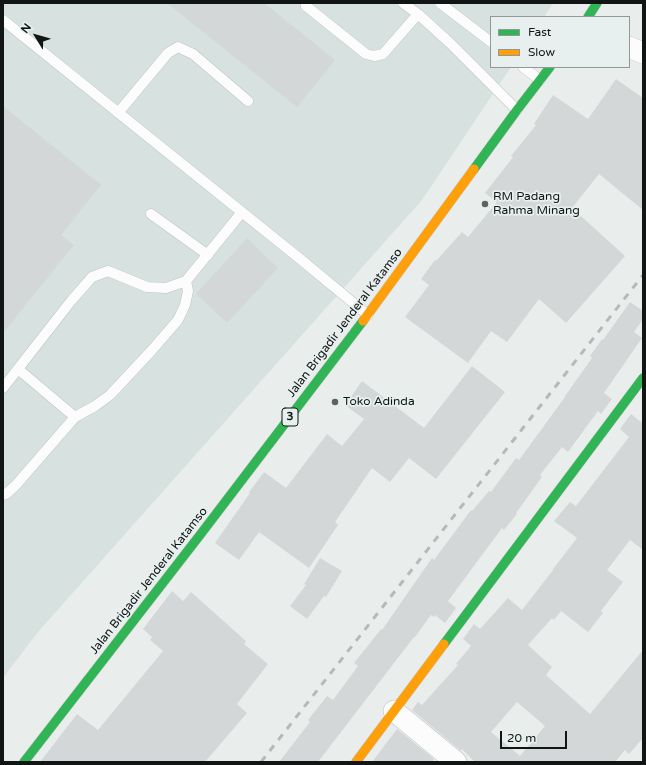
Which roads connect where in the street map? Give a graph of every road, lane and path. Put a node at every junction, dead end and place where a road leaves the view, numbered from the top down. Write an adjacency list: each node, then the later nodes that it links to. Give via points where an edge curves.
1 (308, 3): 5 (lane, via 306,6 366,54 374,56 383,54)
2 (404, 3): 5 (lane)
3 (440, 3): 8 (lane)
4 (597, 3): 6 (main road)
5 (418, 14): 15 (lane)
6 (589, 16)
7 (3, 20): 16 (lane)
8 (490, 41)
9 (630, 47): 10 (street)
10 (643, 53)
11 (524, 68): 13 (lane)
12 (549, 68): 13 (main road, Jalan Brigadir Jenderal Katamso / 3)
13 (540, 80): 15 (main road, Jalan Brigadir Jenderal Katamso / 3)
14 (248, 102): 16 (lane, via 193,54 178,47 168,53)
15 (517, 110): 21 (main road, Jalan Brigadir Jenderal Katamso / 3)
16 (118, 113): 17 (lane)
17 (242, 212): 19 (lane); 21 (lane)
18 (151, 214): 19 (lane)
19 (208, 256): 20 (lane)
20 (186, 282): 22 (lane, via 166,288 148,287 108,271 92,277); 25 (lane, via 188,292 178,320 110,395)
21 (368, 315): 28 (main road, Jalan Brigadir Jenderal Katamso / 3)
22 (18, 369): 24 (lane); 25 (lane)
23 (643, 378): 27 (main road)
24 (3, 388)
25 (75, 417): 26 (lane, via 15,486)
26 (3, 494)
27 (394, 711): 29 (main road); 30 (street)
28 (24, 762)
29 (356, 762)
30 (456, 762)

